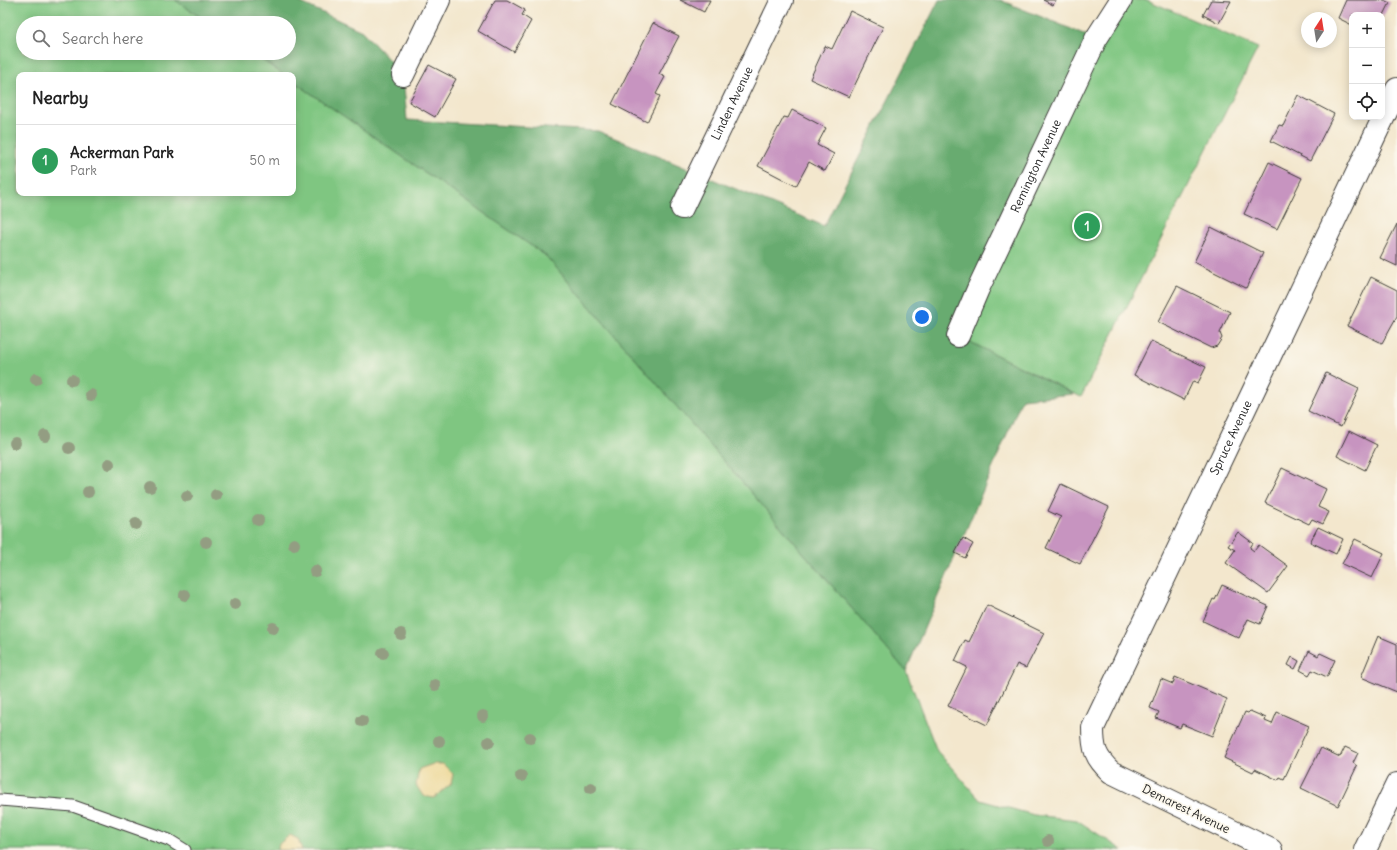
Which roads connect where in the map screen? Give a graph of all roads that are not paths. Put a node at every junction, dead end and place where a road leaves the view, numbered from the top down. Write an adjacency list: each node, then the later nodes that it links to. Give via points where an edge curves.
1 (440, 0): 4 (street)
2 (782, 0): 6 (street, Linden Avenue)
3 (1121, 0): 7 (street, Remington Avenue, via 1096,39)
4 (403, 75)
5 (1397, 89): 8 (street, Spruce Avenue, via 1093,728 1093,746 1099,761 1110,772)
6 (682, 208)
7 (958, 336)
8 (1124, 779): 12 (street, Demarest Avenue)
9 (1397, 784): 13 (street)
10 (0, 800): 11 (lane, via 74,806 169,840)
11 (185, 850)
12 (1271, 850)
13 (1365, 850)

